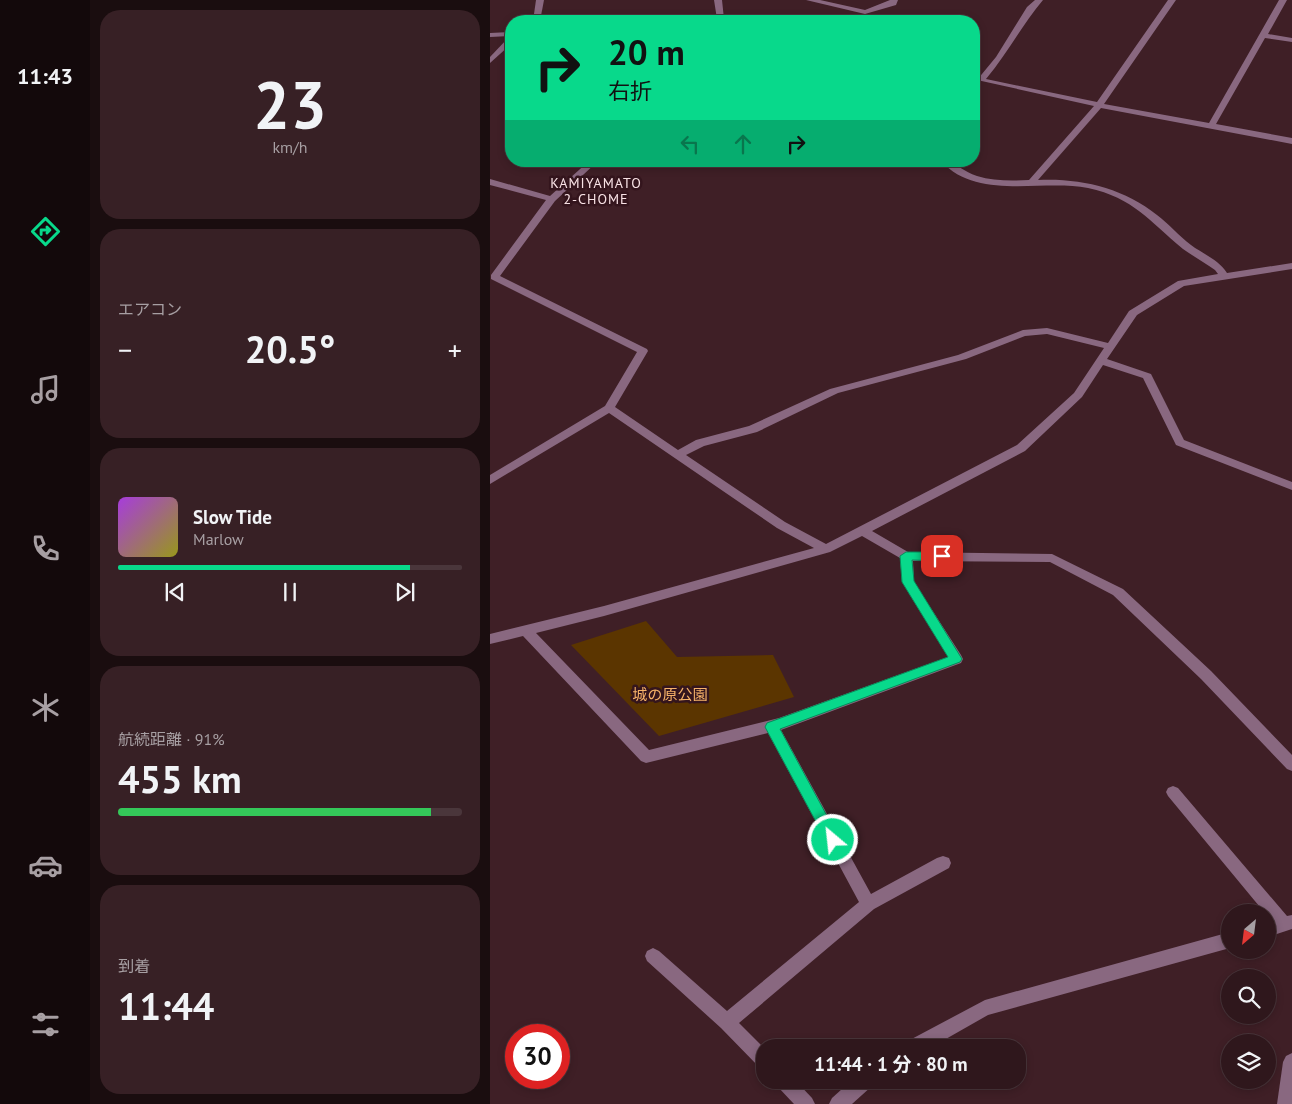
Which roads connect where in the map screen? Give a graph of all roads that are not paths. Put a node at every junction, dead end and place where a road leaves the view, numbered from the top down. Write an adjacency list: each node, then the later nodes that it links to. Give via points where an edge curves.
1 (540, 0): 9 (street)
2 (718, 0): 10 (street)
3 (810, 0): 4 (street, via 865,12)
4 (894, 0)
5 (1039, 0): 17 (street, via 981,80)
6 (1172, 0): 17 (street)
7 (1272, 0): 8 (street)
8 (1283, 1): 13 (street)
9 (538, 15)
10 (721, 15)
11 (505, 34): 12 (street)
12 (490, 35)
13 (1263, 35): 14 (street); 18 (street)
14 (1292, 40)
15 (505, 46): 16 (street)
16 (490, 60)
17 (1099, 105): 18 (street); 23 (street)
18 (1211, 126): 19 (street)
19 (1292, 141)
20 (587, 167): 24 (street)
21 (951, 167): 23 (street, via 1000,184)
22 (490, 182): 24 (street)
23 (1031, 183): 26 (street, via 1090,186 1127,198 1187,247 1219,268)
24 (552, 199): 29 (street, via 494,277 643,351)
25 (1292, 266): 26 (street)
26 (1224, 277): 27 (street, via 1181,284 1133,314)
27 (1111, 347): 28 (street); 30 (street, via 1047,332 1023,333 962,357 834,391 753,429 700,443)
28 (1102, 361): 32 (street, via 1147,376 1180,442); 33 (street, via 1078,395 1021,448)
29 (609, 408): 30 (street); 31 (street)
30 (677, 455): 34 (street, via 781,525)
31 (490, 480)
32 (1292, 486)
33 (861, 530): 34 (street); 35 (street)
34 (826, 549): 36 (street)
35 (906, 556): 38 (street, via 908,582 956,659); 39 (street, via 1052,558 1118,592 1206,675)
36 (526, 630): 37 (street); 38 (street, via 646,758)
37 (490, 639)
38 (785, 722): 42 (street, via 772,727)
39 (1292, 765)
40 (1173, 792): 43 (street)
41 (943, 863): 42 (street)
42 (868, 904): 47 (street)
43 (1288, 924): 44 (street)
44 (1276, 928)
45 (1221, 942): 48 (street, via 985,1008)
46 (652, 956): 47 (street)
47 (727, 1022): 49 (street)
48 (928, 1039)
49 (756, 1052)
50 (1292, 1062): 55 (street)
51 (792, 1089): 53 (street)
52 (856, 1089): 54 (street)
53 (806, 1104)
54 (838, 1104)
55 (1286, 1104)

